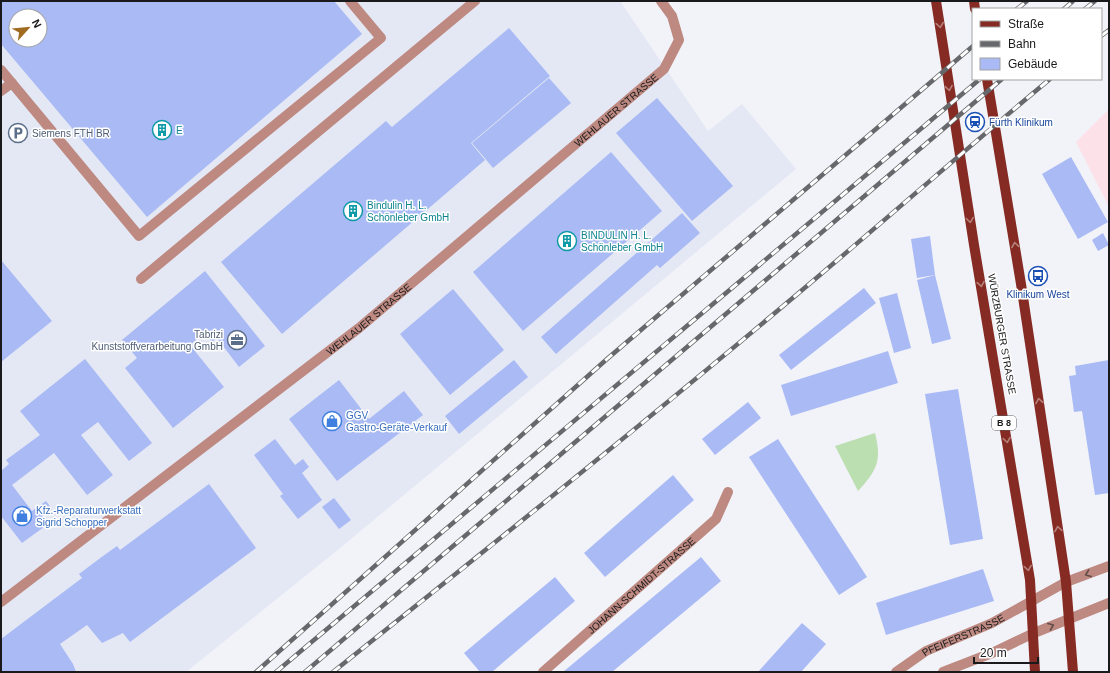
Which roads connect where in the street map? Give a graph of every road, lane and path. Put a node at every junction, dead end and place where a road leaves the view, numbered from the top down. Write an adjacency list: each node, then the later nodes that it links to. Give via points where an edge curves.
1 (350, 1): 7 (street, via 381,38 139,236)
2 (475, 1): 9 (street)
3 (661, 1): 13 (street, WEHLAUER STRASSE, via 672,16 679,40 664,69 359,328)
4 (936, 1): 14 (main road, WÜRZBURGER STRASSE / B 8, one-way to 14)
5 (1, 70): 7 (street)
6 (987, 80): 12 (main road, one-way to 6)
7 (12, 83): 8 (street)
8 (1, 91)
9 (141, 279)
10 (728, 492): 18 (street, JOHANN-SCHMIDT-STRASSE, via 716,519)
11 (1109, 566): 12 (street, PFEIFERSTRASSE, one-way to 12)
12 (1066, 582): 14 (street, PFEIFERSTRASSE); 16 (main road)
13 (1, 602)
14 (1032, 602): 17 (main road, WÜRZBURGER STRASSE / B 8); 19 (street, PFEIFERSTRASSE, via 992,623 926,651)
15 (1109, 603): 16 (street)
16 (1069, 619): 17 (street, one-way to 16); 22 (main road)
17 (1034, 633): 20 (street); 21 (main road, WÜRZBURGER STRASSE / B 8)
18 (543, 672)
19 (896, 672)
20 (943, 672)
21 (1035, 672)
22 (1073, 672)

